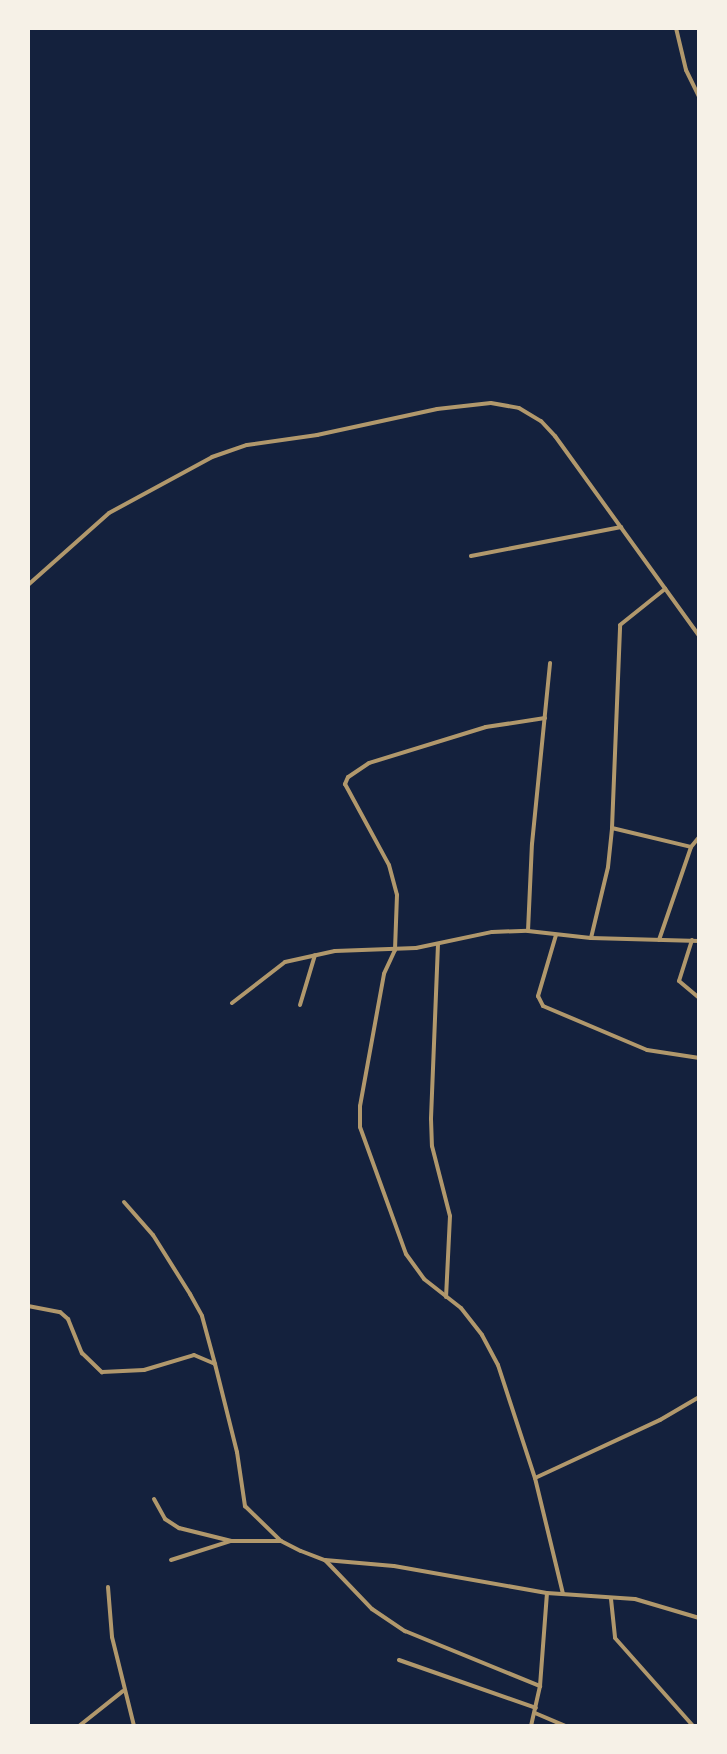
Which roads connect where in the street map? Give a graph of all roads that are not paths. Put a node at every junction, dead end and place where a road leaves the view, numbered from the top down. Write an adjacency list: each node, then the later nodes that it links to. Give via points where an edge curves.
1 (676, 28): 2 (street)
2 (699, 97)
3 (621, 527): 4 (street); 5 (street, via 541,421 519,408 491,403 247,445 212,457 109,513); 6 (street)
4 (471, 556)
5 (28, 585)
6 (665, 589): 7 (street); 10 (street, via 620,625)
7 (699, 636)
8 (550, 663): 9 (street)
9 (545, 718): 13 (street); 20 (street, via 486,727 369,763 348,777 345,784 389,865 397,895)
10 (612, 828): 12 (street); 15 (street)
11 (699, 837): 12 (street)
12 (691, 847): 16 (street)
13 (528, 931): 14 (street); 19 (street, via 492,932)
14 (556, 935): 15 (street); 25 (street, via 538,996 543,1006 647,1050)
15 (591, 938): 16 (street)
16 (659, 940): 17 (street)
17 (692, 940): 18 (street); 22 (street, via 679,981)
18 (699, 941)
19 (438, 944): 20 (street); 27 (street, via 431,1119 432,1146 450,1216)
20 (395, 950): 21 (street); 27 (street, via 384,974 360,1127 406,1254)
21 (315, 955): 23 (street, via 285,962); 24 (street)
22 (699, 998)
23 (232, 1003)
24 (300, 1005)
25 (699, 1058)
26 (124, 1202): 29 (street, via 153,1235 190,1294)
27 (446, 1297): 31 (street, via 482,1335 498,1365)
28 (28, 1306): 29 (street, via 60,1312 68,1319 82,1353 102,1372 144,1370 194,1355)
29 (215, 1364): 34 (street, via 245,1506)
30 (699, 1397): 31 (street)
31 (535, 1478): 39 (street)
32 (154, 1499): 33 (street, via 165,1519 179,1528)
33 (231, 1541): 34 (street); 35 (street)
34 (281, 1541): 36 (street)
35 (171, 1560)
36 (325, 1560): 38 (street, via 394,1566); 43 (street, via 372,1609 405,1631)
37 (108, 1587): 44 (street)
38 (547, 1593): 39 (street); 43 (street)
39 (563, 1594): 40 (street)
40 (611, 1599): 41 (street, via 645,1601); 50 (street, via 615,1638)
41 (699, 1618)
42 (399, 1660): 45 (street)
43 (540, 1686): 45 (street)
44 (123, 1691): 46 (street); 47 (street)
45 (535, 1711): 48 (street); 49 (street)
46 (79, 1726)
47 (134, 1726)
48 (531, 1726)
49 (566, 1726)
50 (693, 1726)

